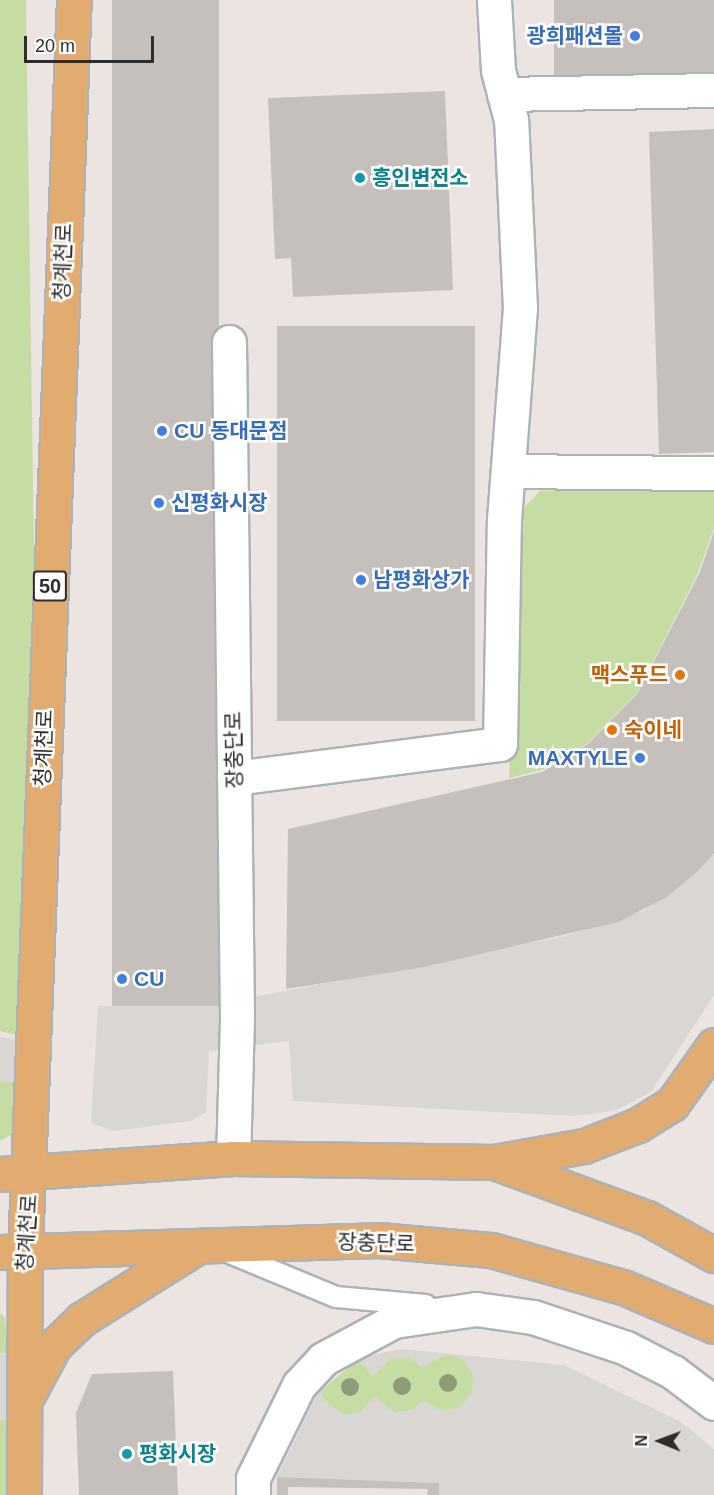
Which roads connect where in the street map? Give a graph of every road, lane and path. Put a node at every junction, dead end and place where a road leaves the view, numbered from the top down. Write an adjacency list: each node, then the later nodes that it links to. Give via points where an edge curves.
1 (74, 0): 12 (main road, 청계천로 / 50)
2 (494, 0): 4 (street)
3 (714, 90): 4 (street)
4 (504, 93): 6 (street, via 511,120 520,308)
5 (229, 342): 8 (street, 장충단로)
6 (508, 471): 7 (street); 8 (street, via 500,744)
7 (714, 473)
8 (234, 778): 10 (street, 장충단로)
9 (714, 1045): 11 (main road, via 672,1104 638,1125 584,1146)
10 (233, 1158): 11 (main road); 12 (main road)
11 (494, 1162): 15 (main road, via 647,1218)
12 (16, 1172): 14 (main road, 청계천로 / 50)
13 (206, 1245): 14 (main road, 장충단로); 16 (lane, via 336,1298); 17 (main road, 장충단로, via 378,1240 491,1250 623,1287); 19 (main road, via 82,1319 34,1376)
14 (12, 1251): 19 (main road, 청계천로)
15 (714, 1255)
16 (476, 1308): 18 (street, via 533,1317 626,1348 673,1372); 21 (street, via 394,1321 323,1359 299,1384 253,1478)
17 (714, 1326)
18 (714, 1403)
19 (21, 1410): 20 (main road, 청계천로)
20 (24, 1495)
21 (253, 1495)

